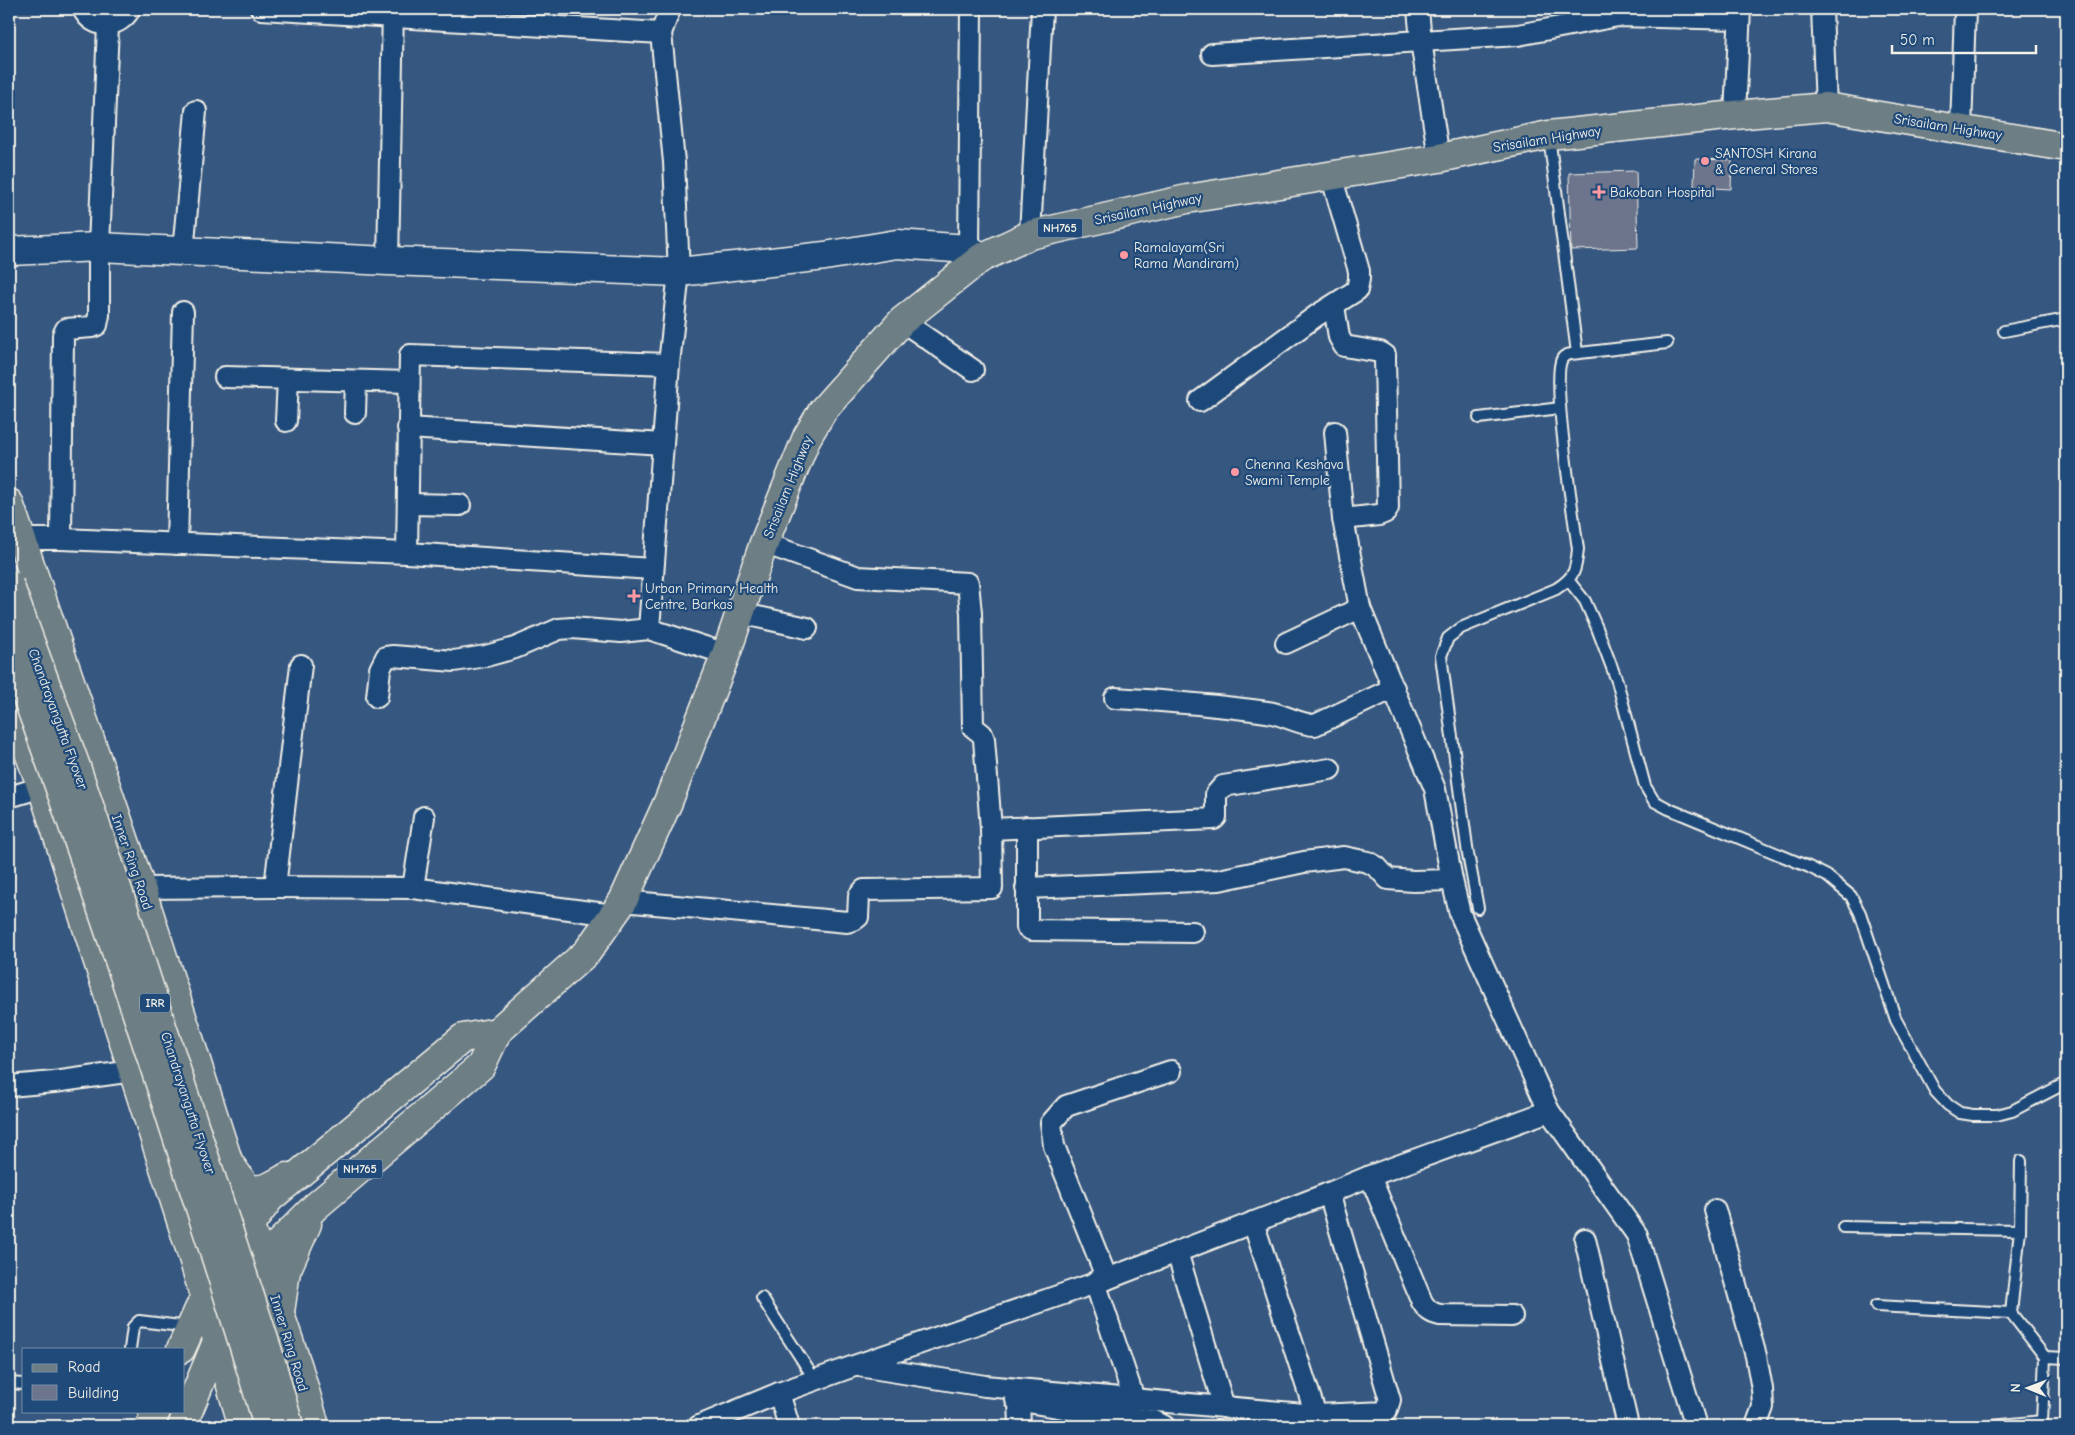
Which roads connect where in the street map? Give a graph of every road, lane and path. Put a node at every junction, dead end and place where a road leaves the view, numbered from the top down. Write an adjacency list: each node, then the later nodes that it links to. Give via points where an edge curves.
1 (83, 9): 13 (street, via 94,22)
2 (130, 9): 13 (street, via 121,20)
3 (261, 9): 10 (street)
4 (670, 9): 14 (street)
5 (970, 9): 29 (street)
6 (1042, 9): 25 (street)
7 (1418, 9): 15 (street)
8 (1822, 9): 17 (street)
9 (1965, 9): 20 (street)
10 (393, 13): 12 (street); 30 (street)
11 (1740, 14): 15 (street, via 1618,16 1518,35); 19 (street)
12 (582, 18): 14 (street)
13 (108, 25): 26 (street)
14 (661, 33): 31 (street, via 674,162)
15 (1420, 41): 16 (street); 23 (street)
16 (1212, 54)
17 (1826, 107): 19 (main road, Srisailam Highway / NH765); 20 (main road, Srisailam Highway / NH765)
18 (196, 111): 28 (street)
19 (1734, 115): 21 (main road, Srisailam Highway / NH765)
20 (1960, 129): 22 (main road, Srisailam Highway / NH765)
21 (1549, 135): 23 (main road, Srisailam Highway / NH765); 38 (lane)
22 (2066, 147)
23 (1439, 158): 24 (main road, Srisailam Highway / NH765)
24 (1331, 175): 25 (main road, Srisailam Highway / NH765, via 1187,199); 32 (street, via 1359,279 1357,290)
25 (1030, 235): 29 (main road, Srisailam Highway / NH765)
26 (99, 247): 27 (main road); 28 (main road); 58 (street, via 97,325 66,329 63,335)
27 (9, 251)
28 (183, 252): 30 (main road)
29 (975, 253): 31 (main road, via 897,244 825,256); 35 (main road, Srisailam Highway / NH765)
30 (388, 261): 31 (main road)
31 (678, 272): 39 (street)
32 (1334, 306): 45 (street); 56 (street, via 1339,337 1344,346 1383,353 1385,359 1388,508 1379,515)
33 (183, 312): 60 (street)
34 (2066, 320): 36 (lane)
35 (902, 321): 40 (street); 59 (main road, Srisailam Highway / NH765, via 824,410 807,437)
36 (2004, 331)
37 (1667, 343): 38 (lane)
38 (1577, 353): 46 (lane, via 1561,360)
39 (669, 364): 44 (street, via 412,354 409,358); 52 (street)
40 (973, 370)
41 (226, 377): 42 (street)
42 (288, 379): 43 (street); 49 (street)
43 (356, 381): 44 (street); 47 (street)
44 (409, 382): 50 (street)
45 (1200, 401)
46 (1560, 408): 48 (lane); 63 (lane, via 1578,549 1576,568)
47 (355, 413)
48 (1479, 418)
49 (286, 421)
50 (408, 428): 52 (street); 54 (street)
51 (1334, 432): 56 (street)
52 (663, 444): 62 (street)
53 (9, 503): 57 (main road, Inner Ring Road / IRR)
54 (408, 504): 55 (street); 61 (street)
55 (460, 506)
56 (1343, 519): 65 (street)
57 (22, 539): 58 (street); 85 (main road, Inner Ring Road / IRR)
58 (61, 539): 60 (street)
59 (764, 543): 66 (main road, Srisailam Highway / NH765); 82 (street, via 858,577 968,582 973,727 984,739)
60 (177, 544): 61 (street)
61 (407, 553): 62 (street)
62 (652, 569): 68 (street)
63 (1569, 580): 89 (lane, via 1527,602 1461,628 1448,638 1441,656); 94 (lane, via 1585,601 1597,628 1617,681 1645,786 1654,801 1815,870 1852,896 1896,1020 1935,1091 1948,1106 1960,1113 1997,1115 2012,1111)
64 (9, 584): 140 (main road, Chandrayangutta Flyover / IRR, bridge, via 115,882)
65 (1360, 608): 69 (street); 73 (street)
66 (740, 613): 67 (street); 71 (main road, Srisailam Highway / NH765)
67 (807, 628)
68 (648, 629): 71 (street); 74 (street, via 621,632 559,629 515,648 454,661 386,657 380,669)
69 (1286, 643)
70 (9, 649): 139 (main road, Chandrayangutta Flyover / IRR, bridge, via 95,886)
71 (726, 654): 88 (main road, Srisailam Highway / NH765, via 668,802)
72 (301, 665): 84 (street)
73 (1394, 688): 75 (street, via 1315,725 1274,713 1232,707); 83 (street, via 1435,788)
74 (377, 697)
75 (1115, 698)
76 (9, 700): 78 (main road)
77 (1330, 769): 81 (street, via 1224,786 1216,794 1214,819)
78 (42, 787): 79 (street); 92 (main road)
79 (9, 797)
80 (424, 817): 86 (street)
81 (1027, 827): 82 (street); 87 (street)
82 (991, 829): 88 (street, via 992,888 864,890 859,896 858,917 847,922)
83 (1452, 880): 87 (street, via 1388,879 1368,862 1344,857 1219,880); 96 (street, via 1460,914)
84 (274, 887): 85 (street); 86 (street)
85 (141, 888): 99 (main road, Inner Ring Road / IRR)
86 (413, 888): 88 (street)
87 (1026, 888): 90 (street, via 1027,927 1031,930)
88 (618, 908): 91 (main road, Srisailam Highway / NH765, via 587,952)
89 (1478, 908)
90 (1193, 932)
91 (497, 1032): 97 (main road, NH765, via 463,1038); 102 (main road, NH765, via 481,1066)
92 (132, 1071): 95 (street); 112 (main road)
93 (1171, 1071): 111 (street, via 1066,1106 1051,1123 1054,1146)
94 (2066, 1083)
95 (9, 1086)
96 (1549, 1111): 100 (street); 147 (street, via 1637,1235)
97 (317, 1159): 99 (main road, via 260,1190 247,1188); 104 (main road, NH765, via 270,1198)
98 (2022, 1161): 107 (lane)
99 (230, 1163): 104 (main road, Inner Ring Road / IRR)
100 (1370, 1176): 101 (street); 117 (street, via 1426,1309 1440,1314)
101 (1330, 1193): 105 (street); 134 (street, via 1390,1400 1386,1412)
102 (315, 1207): 110 (main road, NH765); 115 (main road, via 286,1271)
103 (1715, 1210): 148 (street, via 1757,1364 1763,1407)
104 (250, 1222): 110 (main road, IRR); 112 (main road, NH765)
105 (1253, 1222): 109 (street); 134 (street)
106 (1844, 1227): 107 (lane)
107 (2020, 1230): 116 (lane)
108 (1585, 1240): 146 (street)
109 (1177, 1252): 111 (street); 132 (street)
110 (263, 1259): 115 (main road, Inner Ring Road / IRR); 118 (main road, NH765)
111 (1101, 1280): 123 (street); 130 (street)
112 (205, 1296): 118 (main road); 119 (main road, NH765)
113 (762, 1298): 125 (lane)
114 (1876, 1306): 116 (lane)
115 (280, 1312): 141 (main road, Inner Ring Road / IRR)
116 (2010, 1313): 121 (lane)
117 (1512, 1316)
118 (218, 1340): 124 (main road, NH765); 138 (main road)
119 (185, 1342): 120 (lane, via 139,1321 132,1327); 124 (main road, via 189,1348 203,1354)
120 (130, 1348)
121 (2045, 1357): 122 (lane); 135 (lane)
122 (2066, 1358)
123 (857, 1365): 125 (street); 128 (street)
124 (205, 1369): 137 (main road, NH765)
125 (815, 1380): 129 (street)
126 (9, 1383): 127 (lane)
127 (22, 1384)
128 (984, 1386): 130 (street); 131 (street)
129 (779, 1393): 142 (street); 143 (street)
130 (1134, 1399): 132 (street)
131 (1019, 1401): 144 (street); 145 (street, via 1154,1421)
132 (1224, 1407): 134 (street)
133 (156, 1412): 136 (main road)
134 (1316, 1415)
135 (2042, 1423): 149 (lane)
136 (150, 1426)
137 (182, 1426)
138 (243, 1426)
139 (268, 1426)
140 (289, 1426)
141 (315, 1426)
142 (699, 1426)
143 (789, 1426)
144 (1020, 1426)
145 (1164, 1426)
146 (1628, 1426)
147 (1696, 1426)
148 (1756, 1426)
149 (1992, 1426)

